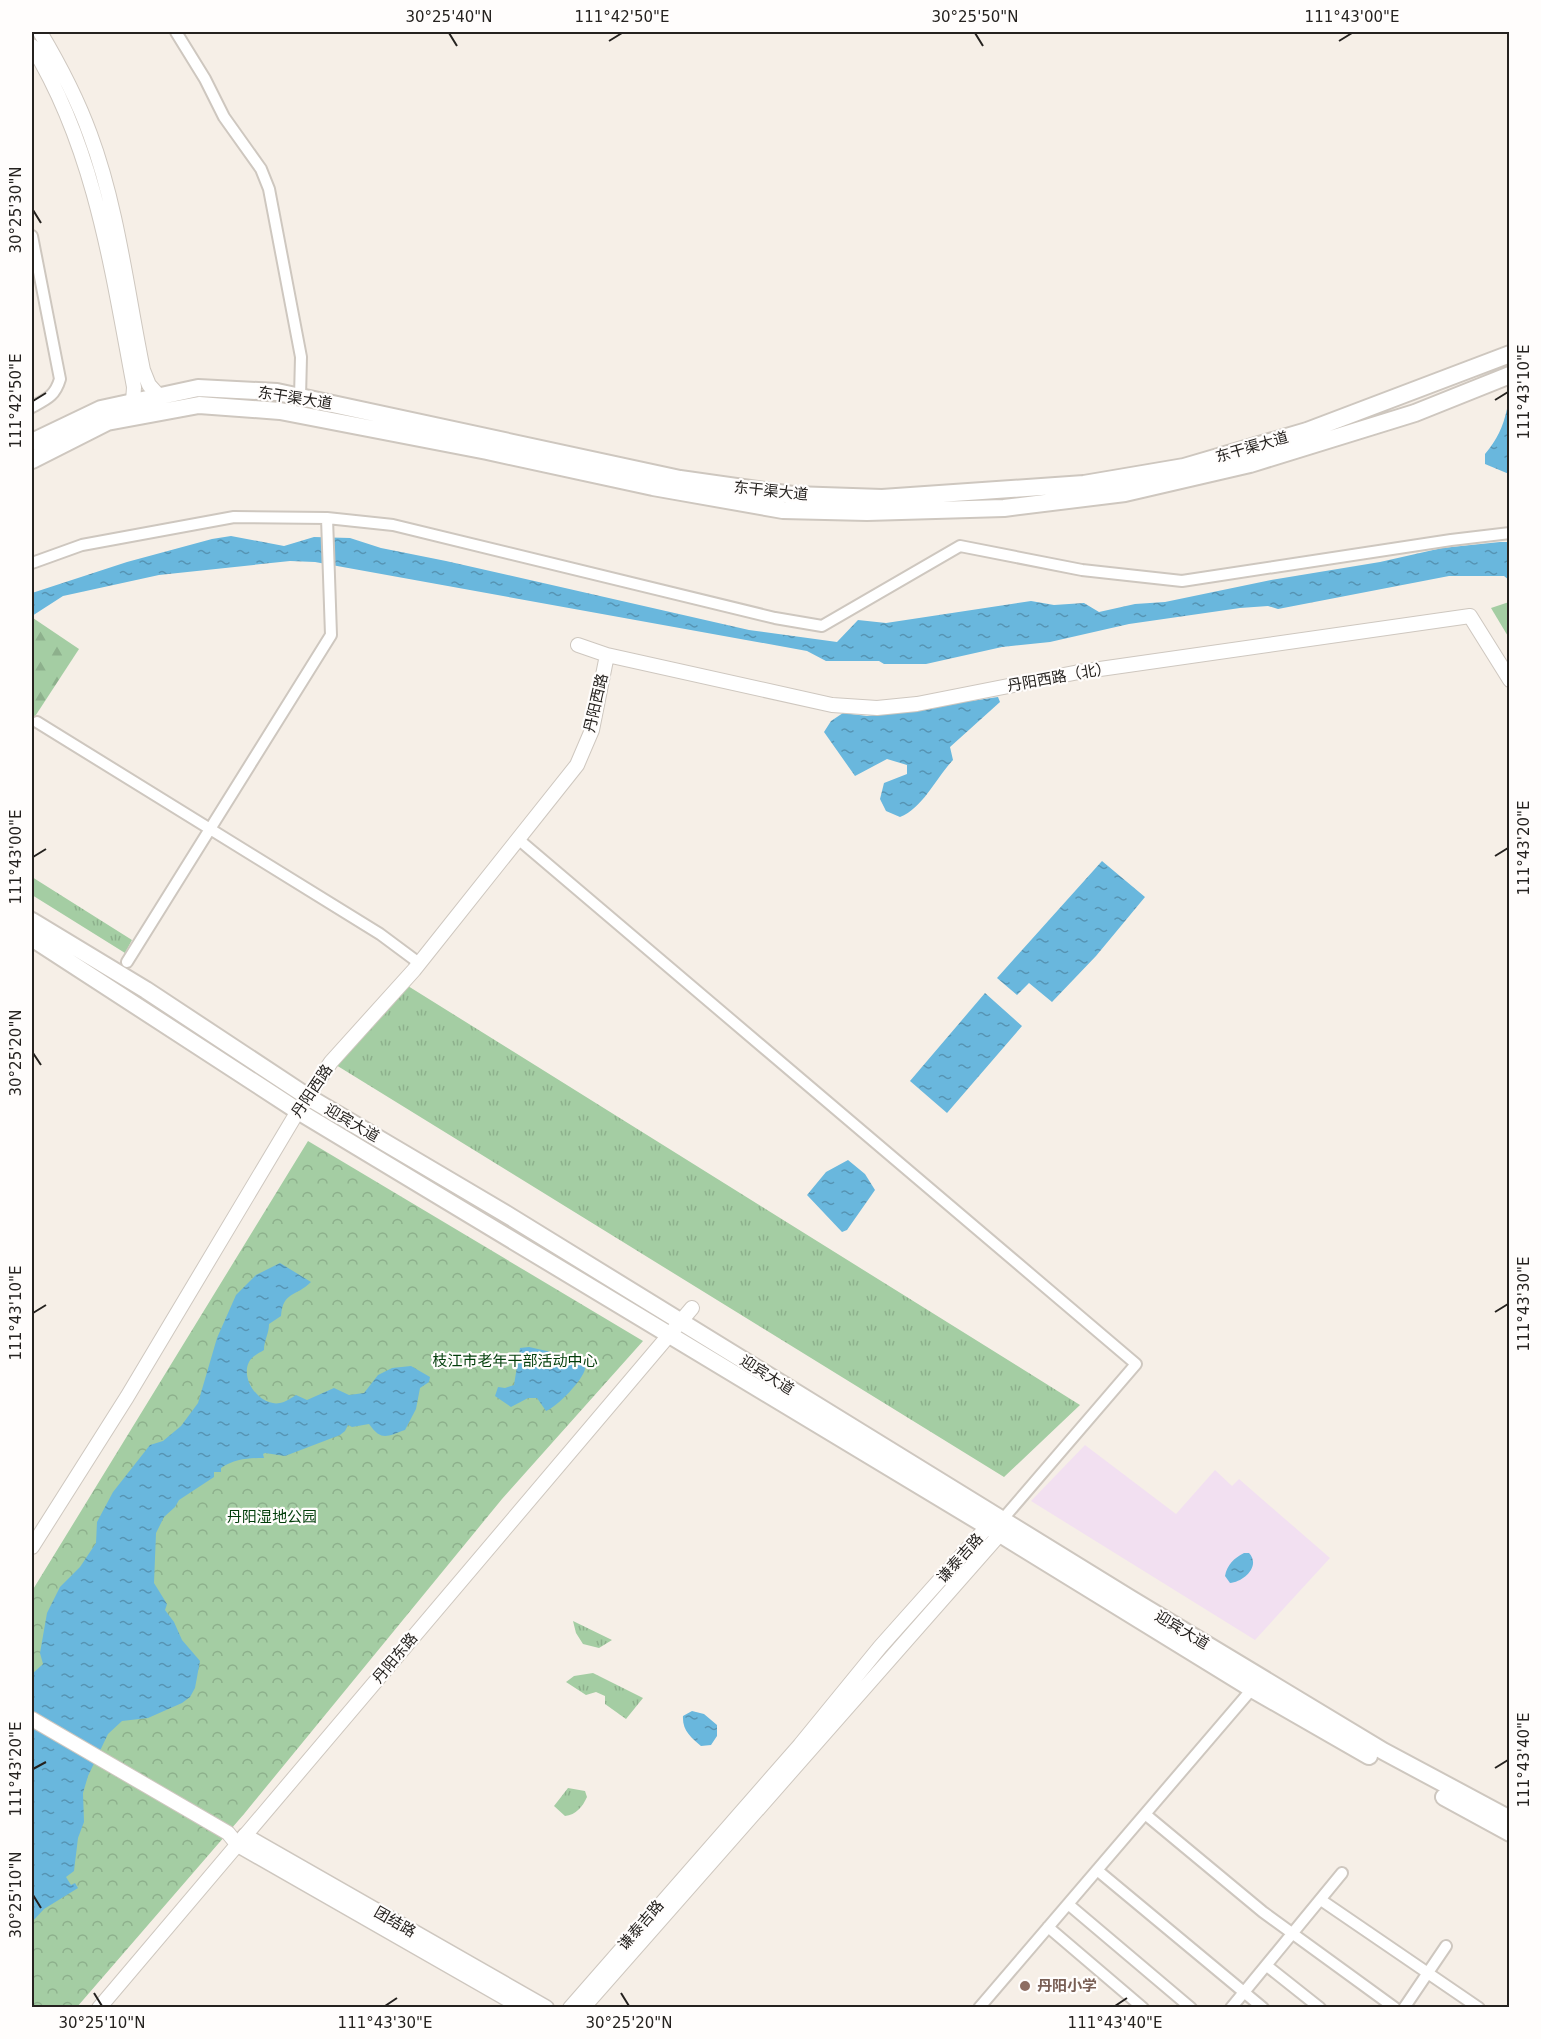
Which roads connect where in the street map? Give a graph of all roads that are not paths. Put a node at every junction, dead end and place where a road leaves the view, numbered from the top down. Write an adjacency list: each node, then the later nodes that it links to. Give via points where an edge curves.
1 (40, 32): 7 (street, via 90,134 105,181 143,370)
2 (176, 32): 8 (street, via 224,117 261,169 269,189 301,357)
3 (32, 46): 9 (street, via 65,110 92,184 134,387)
4 (32, 236): 10 (street, via 60,379 52,396)
5 (1509, 354): 8 (main road, 东干渠大道, via 1307,430 1184,467 1084,484 882,498 794,495 680,479)
6 (1509, 375): 11 (main road, 东干渠大道, via 1414,413 1250,464 1125,493 981,509 783,510 280,411 199,405)
7 (159, 396): 8 (main road, 东干渠大道, via 198,388); 9 (main road, 东干渠大道)
8 (300, 397)
9 (133, 402): 11 (street); 12 (main road, 东干渠大道, via 101,409)
10 (32, 407)
11 (121, 419): 13 (main road, 东干渠大道, via 107,422)
12 (32, 442)
13 (32, 460)
14 (327, 518): 15 (street, via 393,525 822,626 960,546 1082,570 1182,581); 16 (street, via 234,517 82,545); 21 (street, via 331,635)
15 (1509, 533)
16 (32, 563)
17 (578, 645): 18 (street, 丹阳西路（北）)
18 (607, 655): 19 (street, 丹阳西路（北）, via 832,705 877,708 917,704 1091,670 1470,616); 22 (street, 丹阳西路, via 592,730 577,765)
19 (1509, 680)
20 (37, 722): 21 (street)
21 (209, 829): 25 (street); 26 (street, via 380,934)
22 (518, 839): 26 (street, 丹阳西路); 31 (street, via 1136,1364)
23 (32, 921): 27 (main road, 迎宾大道, via 146,990)
24 (32, 938): 28 (main road, 迎宾大道)
25 (127, 962)
26 (419, 963): 27 (street, 丹阳西路, via 331,1062)
27 (308, 1097): 28 (street, 丹阳西路); 30 (main road, 迎宾大道, via 506,1214)
28 (298, 1112): 30 (main road, 迎宾大道); 32 (street, 丹阳西路)
29 (692, 1308): 30 (street, 丹阳东路)
30 (674, 1328): 31 (main road, 迎宾大道); 38 (street, 丹阳东路)
31 (996, 1527): 33 (main road, 迎宾大道); 36 (main road, 迎宾大道, via 1383,1751); 52 (street, 谦泰吉路, via 880,1647 800,1745); 53 (street, 谦泰吉路)
32 (32, 1548)
33 (1252, 1689): 35 (street); 37 (main road, 迎宾大道)
34 (32, 1719): 38 (street)
35 (1144, 1814): 39 (street); 44 (street)
36 (1509, 1819)
37 (1509, 1833)
38 (238, 1838): 49 (street, 丹阳东路); 50 (main road, 团结路); 51 (main road, 团结路)
39 (1097, 1870): 42 (street); 48 (street)
40 (1342, 1874): 41 (street)
41 (1321, 1900): 44 (street); 47 (street)
42 (1068, 1904): 43 (street); 56 (street)
43 (1048, 1927): 54 (street); 55 (street)
44 (1293, 1934): 46 (street); 60 (street)
45 (1446, 1946): 47 (street)
46 (1267, 1966): 48 (street); 59 (street)
47 (1428, 1973): 61 (street); 62 (street)
48 (1244, 1992): 57 (street); 58 (street)
49 (99, 2007)
50 (524, 2007)
51 (546, 2007)
52 (570, 2007)
53 (583, 2007)
54 (979, 2007)
55 (1143, 2007)
56 (1191, 2007)
57 (1231, 2007)
58 (1263, 2007)
59 (1320, 2007)
60 (1395, 2007)
61 (1404, 2007)
62 (1479, 2007)

